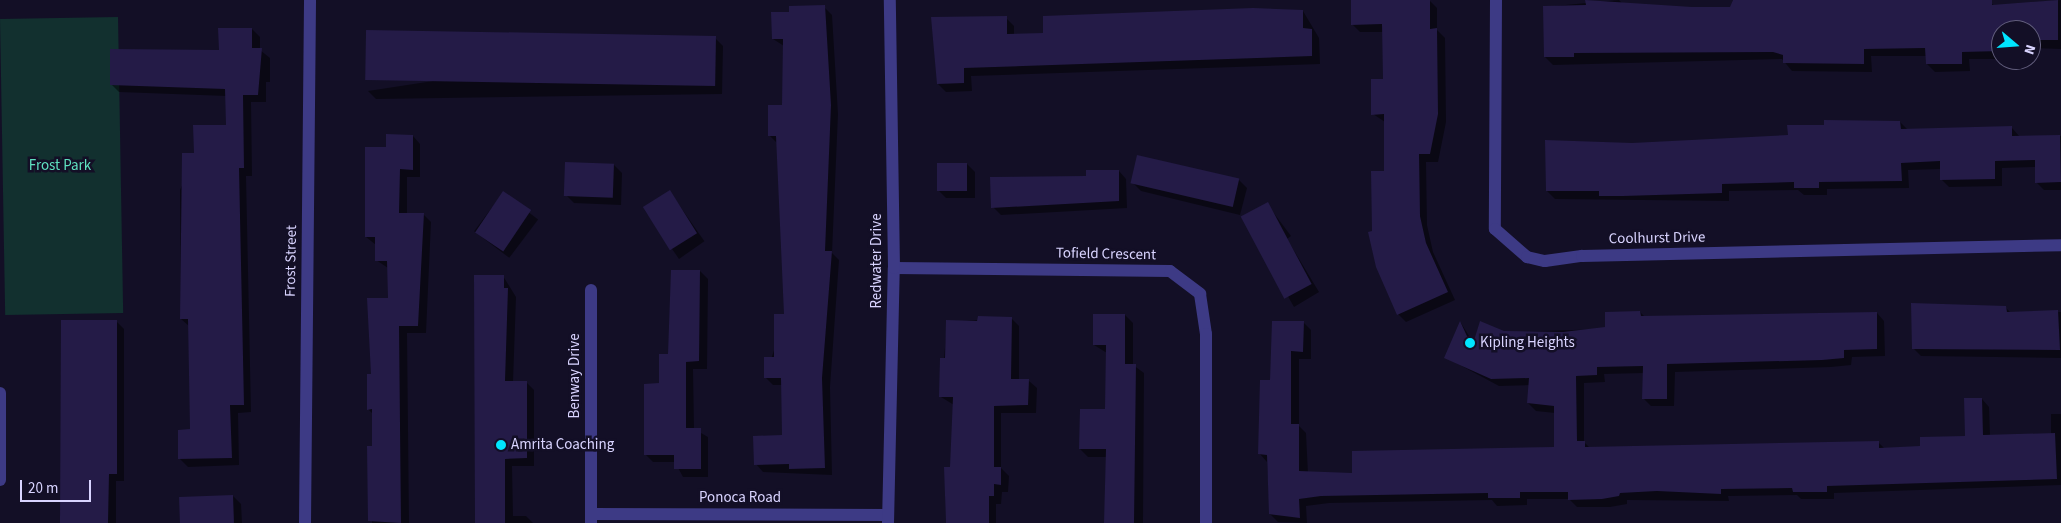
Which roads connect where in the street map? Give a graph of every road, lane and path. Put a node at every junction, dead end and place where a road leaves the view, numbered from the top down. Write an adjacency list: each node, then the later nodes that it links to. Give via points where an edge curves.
1 (310, 0): 11 (street, Frost Street)
2 (890, 0): 5 (street, Redwater Drive)
3 (1496, 0): 4 (street, Coolhurst Drive, via 1495,229 1526,257 1545,261 1582,256)
4 (2061, 245)
5 (894, 268): 10 (street, Redwater Drive); 12 (street, Tofield Crescent, via 1170,271 1200,294 1206,334)
6 (591, 290): 9 (street, Benway Drive)
7 (0, 393): 8 (street)
8 (0, 480)
9 (591, 518): 10 (street, Ponoca Road)
10 (888, 519)
11 (305, 523)
12 (1206, 523)

